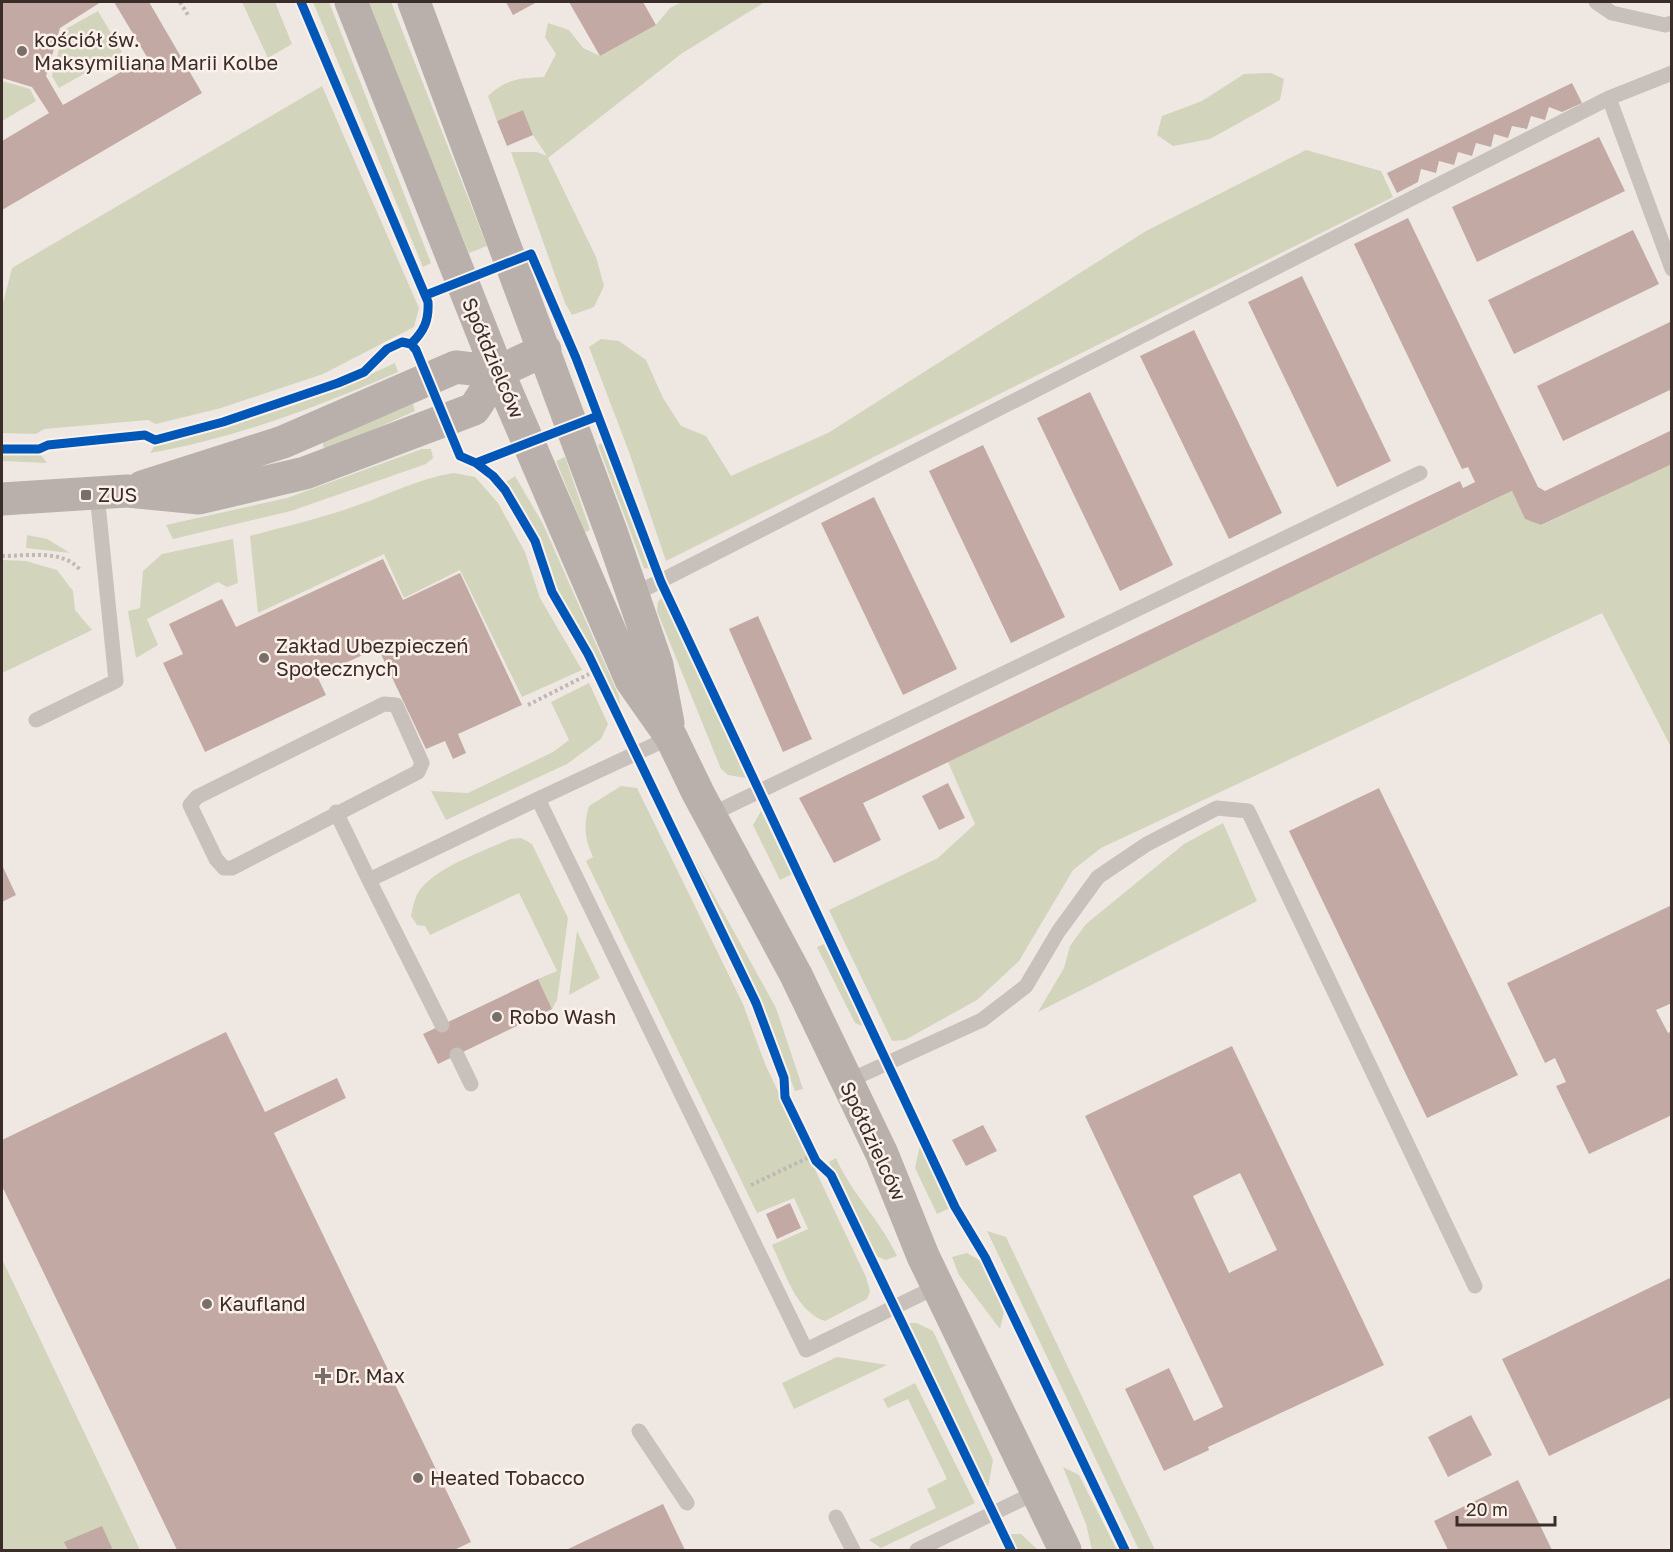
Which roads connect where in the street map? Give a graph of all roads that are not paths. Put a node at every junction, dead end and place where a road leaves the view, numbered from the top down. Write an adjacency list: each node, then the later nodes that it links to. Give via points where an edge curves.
1 (351, 2): 9 (street, Spółdzielców)
2 (414, 2): 8 (street, Spółdzielców)
3 (1596, 2): 4 (lane, via 1612,13)
4 (1671, 23)
5 (1671, 73): 6 (lane)
6 (1609, 98): 7 (lane); 13 (lane)
7 (1671, 269)
8 (545, 350): 9 (street); 13 (street, Spółdzielców)
9 (498, 372): 11 (street, via 456,366 283,442); 11 (street, via 474,409 305,473 199,498); 15 (street, Spółdzielców, via 631,680)
10 (1420, 473): 18 (lane)
11 (112, 492): 12 (street); 14 (lane, via 116,681)
12 (2, 499)
13 (633, 596): 15 (street, Spółdzielców, via 657,665)
14 (36, 720)
15 (671, 737): 16 (lane); 18 (street, Spółdzielców)
16 (538, 799): 19 (lane); 24 (lane, via 806,1350)
17 (336, 812): 17 (lane, via 418,772 422,763 396,705 384,704 197,796 190,805 216,860 224,868 232,868); 19 (lane)
18 (710, 815): 22 (street, Spółdzielców, via 796,975)
19 (369, 880): 20 (lane)
20 (442, 1025)
21 (457, 1055): 23 (lane)
22 (846, 1082): 24 (street, Spółdzielców, via 882,1154); 25 (lane, via 982,1020 1026,986 1058,932 1098,877 1147,844 1217,808 1248,811)
23 (471, 1084)
24 (938, 1286): 27 (street, Spółdzielców)
25 (1475, 1286)
26 (639, 1431): 28 (lane)
27 (1037, 1492): 31 (lane); 32 (street, Spółdzielców)
28 (687, 1503)
29 (836, 1517): 30 (lane)
30 (853, 1551)
31 (917, 1551)
32 (1065, 1551)

